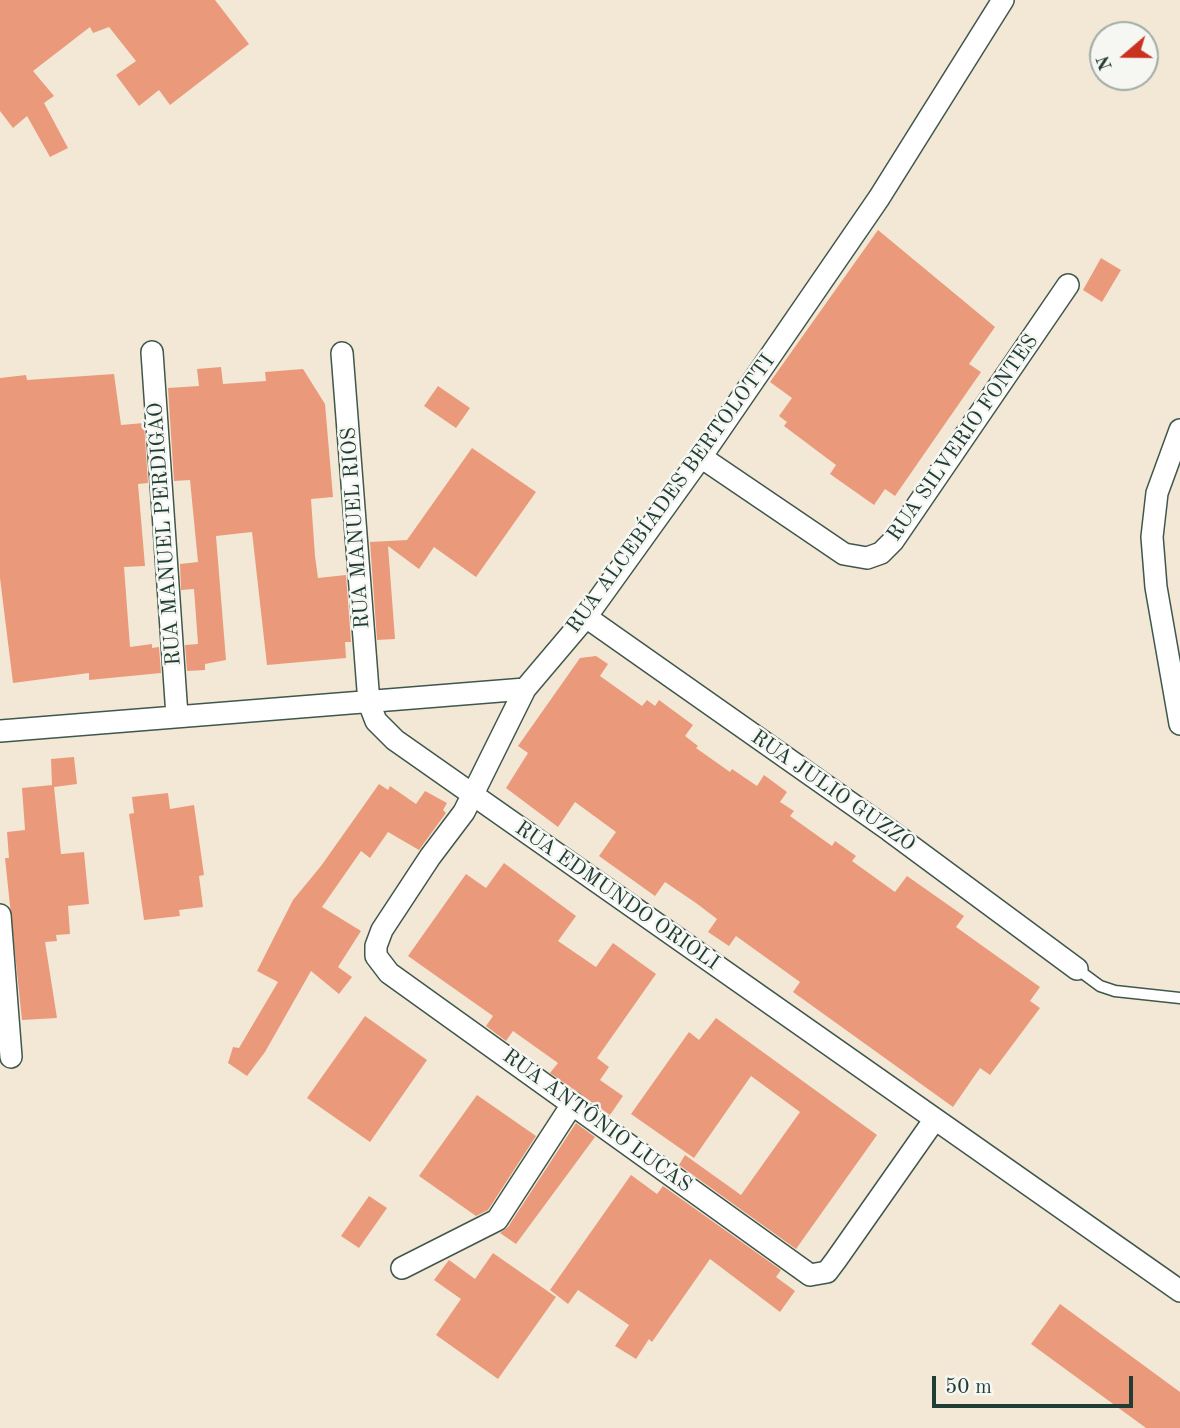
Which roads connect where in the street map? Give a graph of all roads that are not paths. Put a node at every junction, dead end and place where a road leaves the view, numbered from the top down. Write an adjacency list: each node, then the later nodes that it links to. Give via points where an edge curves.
1 (1003, 0): 6 (street, RUA ALCEBÍADES BERTOLOTTI, via 879,198)
2 (1068, 285): 6 (street, RUA SILVERIO FONTES, via 894,541 881,553 867,558 844,554)
3 (152, 352): 10 (street, RUA MANUEL PERDIGÃO)
4 (342, 353): 9 (street, RUA MANUEL RIOS)
5 (1180, 430): 11 (street, via 1157,493 1152,537)
6 (701, 457): 7 (street, RUA ALCEBÍADES BERTOLOTTI)
7 (586, 617): 8 (street, RUA ALCEBÍADES BERTOLOTTI); 15 (street, RUA JULIO GUZZO)
8 (525, 689): 9 (street); 13 (street, RUA ALCEBÍADES BERTOLOTTI)
9 (369, 703): 10 (street); 13 (street, RUA EDMUNDO ORIOLI, via 376,721 395,740)
10 (177, 716): 12 (street)
11 (1180, 724)
12 (0, 731)
13 (474, 794): 18 (street, RUA ANTÔNIO LUCAS, via 382,930 376,956 389,973); 19 (street, RUA EDMUNDO ORIOLI)
14 (0, 915): 17 (street)
15 (1077, 969): 16 (lane, via 1115,991)
16 (1180, 998)
17 (11, 1057)
18 (573, 1103): 19 (street, RUA ANTÔNIO LUCAS, via 810,1275 827,1272 836,1261); 20 (street, via 497,1220)
19 (935, 1119): 21 (street, RUA EDMUNDO ORIOLI)
20 (402, 1268)
21 (1180, 1291)

